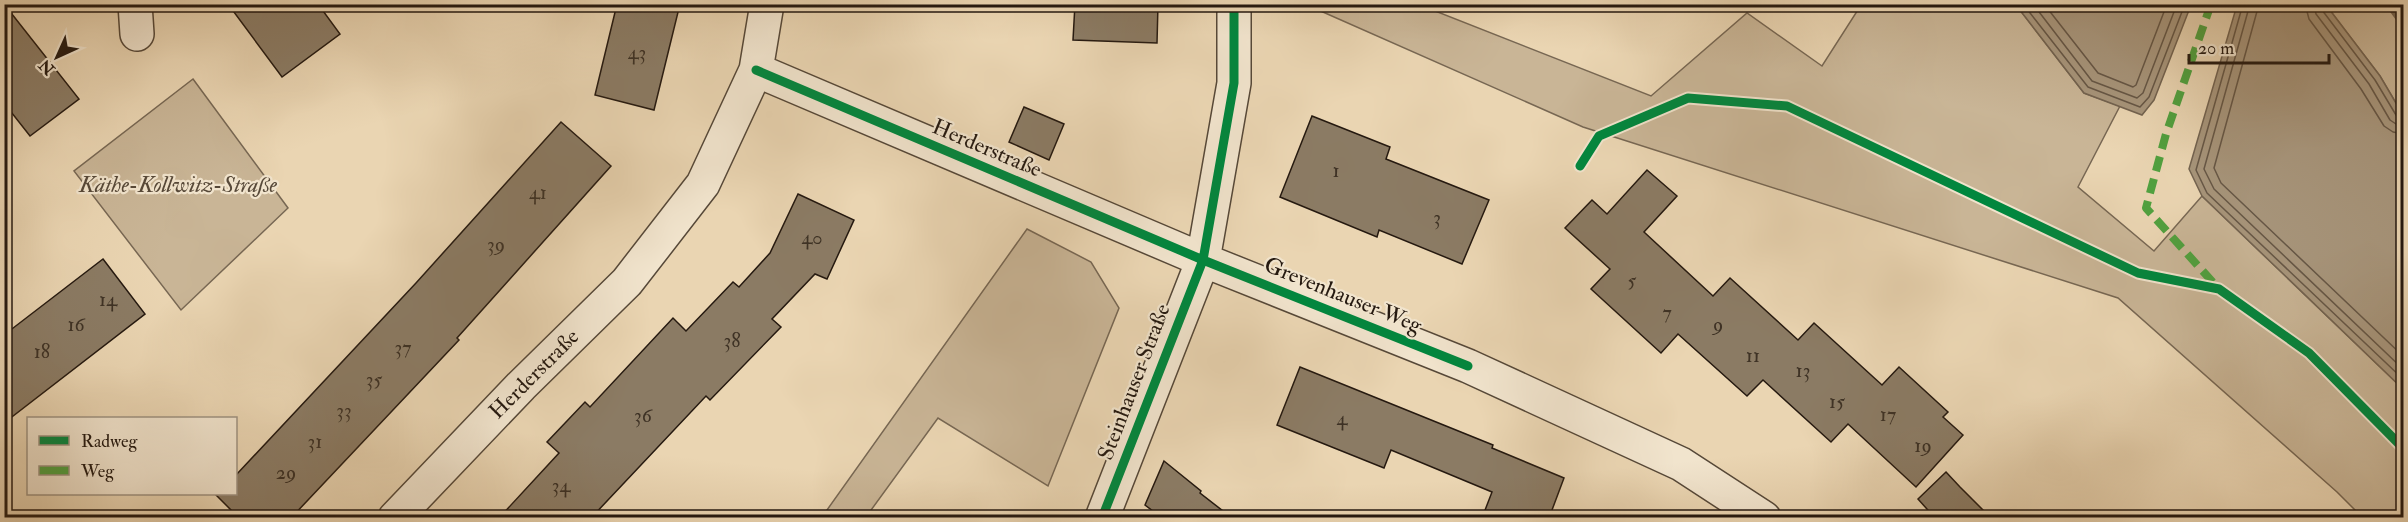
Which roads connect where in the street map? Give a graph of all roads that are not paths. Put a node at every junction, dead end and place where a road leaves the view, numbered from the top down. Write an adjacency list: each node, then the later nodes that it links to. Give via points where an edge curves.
1 (767, 4): 3 (street, Herderstraße)
2 (1234, 4): 4 (street, Steinhauser Straße, via 1234,83)
3 (756, 70): 4 (street, Herderstraße); 5 (street, Herderstraße, via 703,184 627,282)
4 (1203, 260): 6 (street, Steinhauser Straße); 7 (street, Grevenhauser Weg, via 1468,366 1682,464)
5 (395, 518)
6 (1102, 518)
7 (1764, 518)

